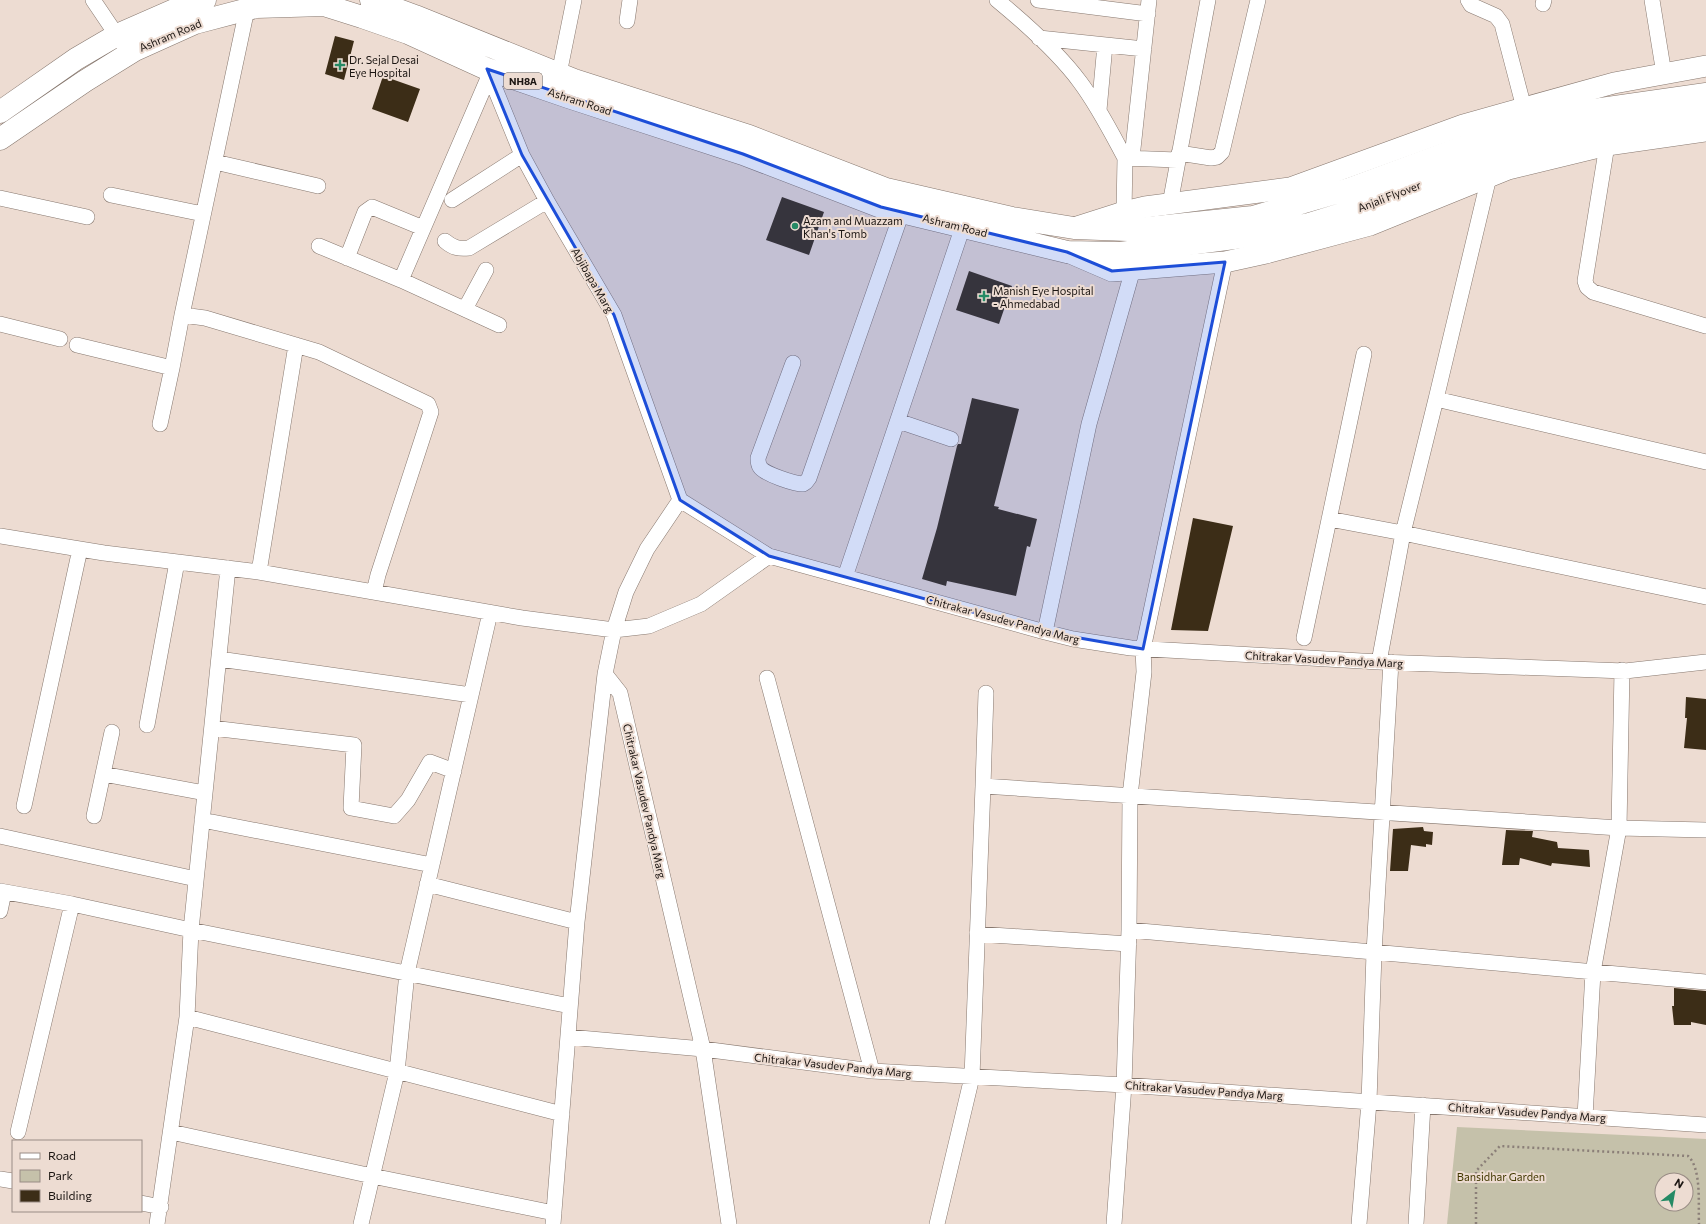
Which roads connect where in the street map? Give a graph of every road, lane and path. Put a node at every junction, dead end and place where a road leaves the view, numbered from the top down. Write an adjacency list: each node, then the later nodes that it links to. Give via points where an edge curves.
1 (93, 0): 17 (street)
2 (205, 0): 17 (main road, Ashram Road, via 188,4)
3 (371, 0): 24 (main road, Ashram Road)
4 (574, 0): 24 (street)
5 (630, 0): 16 (street)
6 (997, 0): 18 (street)
7 (1038, 0): 14 (street)
8 (1208, 0): 35 (street)
9 (1258, 0): 35 (street, via 1222,152 1218,157 1211,158)
10 (1468, 0): 27 (street, via 1471,5 1496,16 1502,24)
11 (1652, 0): 25 (street)
12 (277, 3): 13 (main road, Ashram Road / NH8A); 15 (main road, Ashram Road / NH8A)
13 (324, 3): 23 (main road, Ashram Road / NH8A, via 408,33)
14 (1149, 7): 20 (street)
15 (247, 9): 21 (main road, Ashram Road / NH8A, via 194,23); 37 (street)
16 (626, 21)
17 (117, 36): 21 (street); 29 (main road, Ashram Road, via 76,59)
18 (1039, 38): 19 (street); 28 (street, via 1079,81)
19 (1105, 45): 20 (street); 28 (street)
20 (1144, 49): 36 (street)
21 (128, 54): 32 (main road, Ashram Road / NH8A, via 85,80)
22 (1706, 66): 25 (street)
23 (488, 73): 34 (street, Abjibapa Marg); 45 (main road, Ashram Road / NH8A, via 743,154 881,207); 50 (street)
24 (559, 74): 51 (main road, Ashram Road, via 749,136 886,189 1012,218)
25 (1664, 74): 27 (street, via 1614,82)
26 (1706, 94): 48 (main road, Anjali Flyover, via 1580,112 1514,128 1349,189 1252,217)
27 (1524, 108): 44 (street, via 1463,125 1290,188)
28 (1099, 110): 36 (street)
29 (0, 112)
30 (1706, 115): 56 (main road, Anjali Flyover, via 1579,133 1524,145 1309,224)
31 (1706, 131): 33 (street)
32 (0, 139)
33 (1607, 145): 38 (street, via 1508,169); 64 (street, via 1585,281 1587,287 1593,292)
34 (522, 156): 42 (street); 43 (street, Abjibapa Marg)
35 (1178, 157): 36 (street); 44 (street)
36 (1129, 158): 48 (street)
37 (215, 162): 39 (street); 46 (street)
38 (1489, 177): 57 (street, via 1370,225); 71 (street)
39 (318, 186)
40 (111, 195): 46 (street)
41 (0, 198): 47 (street)
42 (452, 200)
43 (547, 201): 52 (street, via 470,248 459,249); 76 (street, Abjibapa Marg, via 614,315)
44 (1170, 204): 48 (street)
45 (902, 212): 49 (main road, Ashram Road / NH8A); 69 (street, via 809,478 803,484 768,473 758,462)
46 (204, 214): 61 (street)
47 (87, 218)
48 (1126, 221): 51 (main road, Anjali Flyover)
49 (963, 226): 54 (main road, Ashram Road / NH8A); 72 (street)
50 (423, 228): 55 (street, via 372,207 365,212); 59 (street)
51 (1074, 228)
52 (445, 240)
53 (319, 246): 55 (street)
54 (1067, 252): 56 (main road, Anjali Flyover / NH8A)
55 (347, 258): 59 (street)
56 (1127, 261): 57 (street); 90 (street)
57 (1225, 262): 92 (street)
58 (486, 270): 60 (street)
59 (400, 280): 60 (street)
60 (465, 310): 63 (street)
61 (182, 315): 67 (street, via 205,318); 70 (street)
62 (0, 324): 65 (street)
63 (499, 325)
64 (1706, 326)
65 (60, 339)
66 (77, 345): 70 (street)
67 (296, 345): 84 (street); 86 (street, via 319,352 423,400 430,408 431,412)
68 (1364, 354): 77 (street)
69 (793, 363)
70 (172, 368): 73 (street)
71 (1436, 399): 75 (street); 78 (street)
72 (898, 421): 74 (street); 85 (street)
73 (160, 424)
74 (951, 439)
75 (1706, 462)
76 (680, 500): 81 (street, Chitrakar Vasudev Pandya Marg); 89 (street, via 647,548 626,592)
77 (1329, 519): 78 (street); 91 (street)
78 (1403, 533): 87 (street); 94 (street)
79 (0, 536): 80 (street)
80 (80, 549): 82 (street); 109 (street)
81 (769, 556): 85 (street, Chitrakar Vasudev Pandya Marg); 89 (street, via 701,604 648,626)
82 (177, 562): 83 (street); 101 (street)
83 (228, 568): 84 (street); 93 (street)
84 (259, 572): 86 (street)
85 (845, 577): 90 (street, Chitrakar Vasudev Pandya Marg)
86 (374, 592): 88 (street)
87 (1706, 598)
88 (490, 612): 89 (street); 100 (street)
89 (614, 630): 97 (street)
90 (1045, 632): 92 (street, Chitrakar Vasudev Pandya Marg, via 1073,639)
91 (1304, 638)
92 (1143, 649): 94 (street, Chitrakar Vasudev Pandya Marg); 108 (street, via 1144,672)
93 (219, 659): 100 (street); 102 (street)
94 (1385, 662): 96 (street, Chitrakar Vasudev Pandya Marg); 110 (street)
95 (1706, 662): 96 (street, Chitrakar Vasudev Pandya Marg)
96 (1622, 670): 113 (street)
97 (605, 674): 122 (street); 133 (street, Chitrakar Vasudev Pandya Marg, via 620,693)
98 (767, 678): 134 (street)
99 (986, 692): 106 (street)
100 (471, 695): 104 (street)
101 (147, 725)
102 (212, 728): 104 (street, via 354,745 351,808 394,816 408,800 430,762); 107 (street)
103 (112, 732): 105 (street)
104 (454, 771): 116 (street)
105 (103, 774): 107 (street); 111 (street)
106 (983, 786): 108 (street); 124 (street)
107 (205, 793): 112 (street)
108 (1130, 796): 110 (street); 125 (street)
109 (24, 806)
110 (1382, 813): 113 (street); 126 (street)
111 (94, 816)
112 (202, 820): 116 (street); 117 (street)
113 (1619, 828): 114 (street); 127 (street)
114 (1706, 830)
115 (0, 836): 117 (street)
116 (432, 865): 118 (street)
117 (196, 879): 123 (street)
118 (427, 884): 122 (street); 128 (street)
119 (2, 892): 120 (street); 121 (street)
120 (72, 904): 123 (street); 143 (street)
121 (0, 911)
122 (577, 922): 130 (street)
123 (191, 930): 128 (street); 131 (street)
124 (977, 934): 125 (street); 136 (street)
125 (1129, 937): 126 (street); 137 (street)
126 (1374, 953): 127 (street); 138 (street)
127 (1593, 972): 129 (street); 141 (street)
128 (407, 973): 130 (street); 135 (street)
129 (1706, 982)
130 (570, 1006): 132 (street)
131 (187, 1017): 135 (street); 144 (street)
132 (568, 1037): 133 (street, Chitrakar Vasudev Pandya Marg); 140 (street)
133 (702, 1049): 134 (street, Chitrakar Vasudev Pandya Marg); 153 (street)
134 (872, 1071): 136 (street, Chitrakar Vasudev Pandya Marg)
135 (397, 1072): 140 (street); 145 (street)
136 (972, 1077): 137 (street, Chitrakar Vasudev Pandya Marg); 154 (street)
137 (1124, 1085): 138 (street, Chitrakar Vasudev Pandya Marg); 155 (street)
138 (1369, 1102): 139 (street, Chitrakar Vasudev Pandya Marg); 156 (street)
139 (1423, 1105): 141 (street, Chitrakar Vasudev Pandya Marg); 157 (street)
140 (562, 1114): 150 (street)
141 (1585, 1116): 142 (street, Chitrakar Vasudev Pandya Marg)
142 (1706, 1125)
143 (18, 1132)
144 (171, 1132): 145 (street); 149 (street)
145 (372, 1176): 150 (street); 152 (street)
146 (0, 1179): 147 (street)
147 (12, 1181)
148 (142, 1203): 149 (street)
149 (161, 1207): 151 (street)
150 (554, 1219)
151 (157, 1224)
152 (361, 1224)
153 (729, 1224)
154 (937, 1224)
155 (1114, 1224)
156 (1359, 1224)
157 (1416, 1224)
158 (1476, 1224): 159 (path, via 1476,1171 1500,1146 1688,1156 1693,1161 1697,1174)
159 (1699, 1224)

